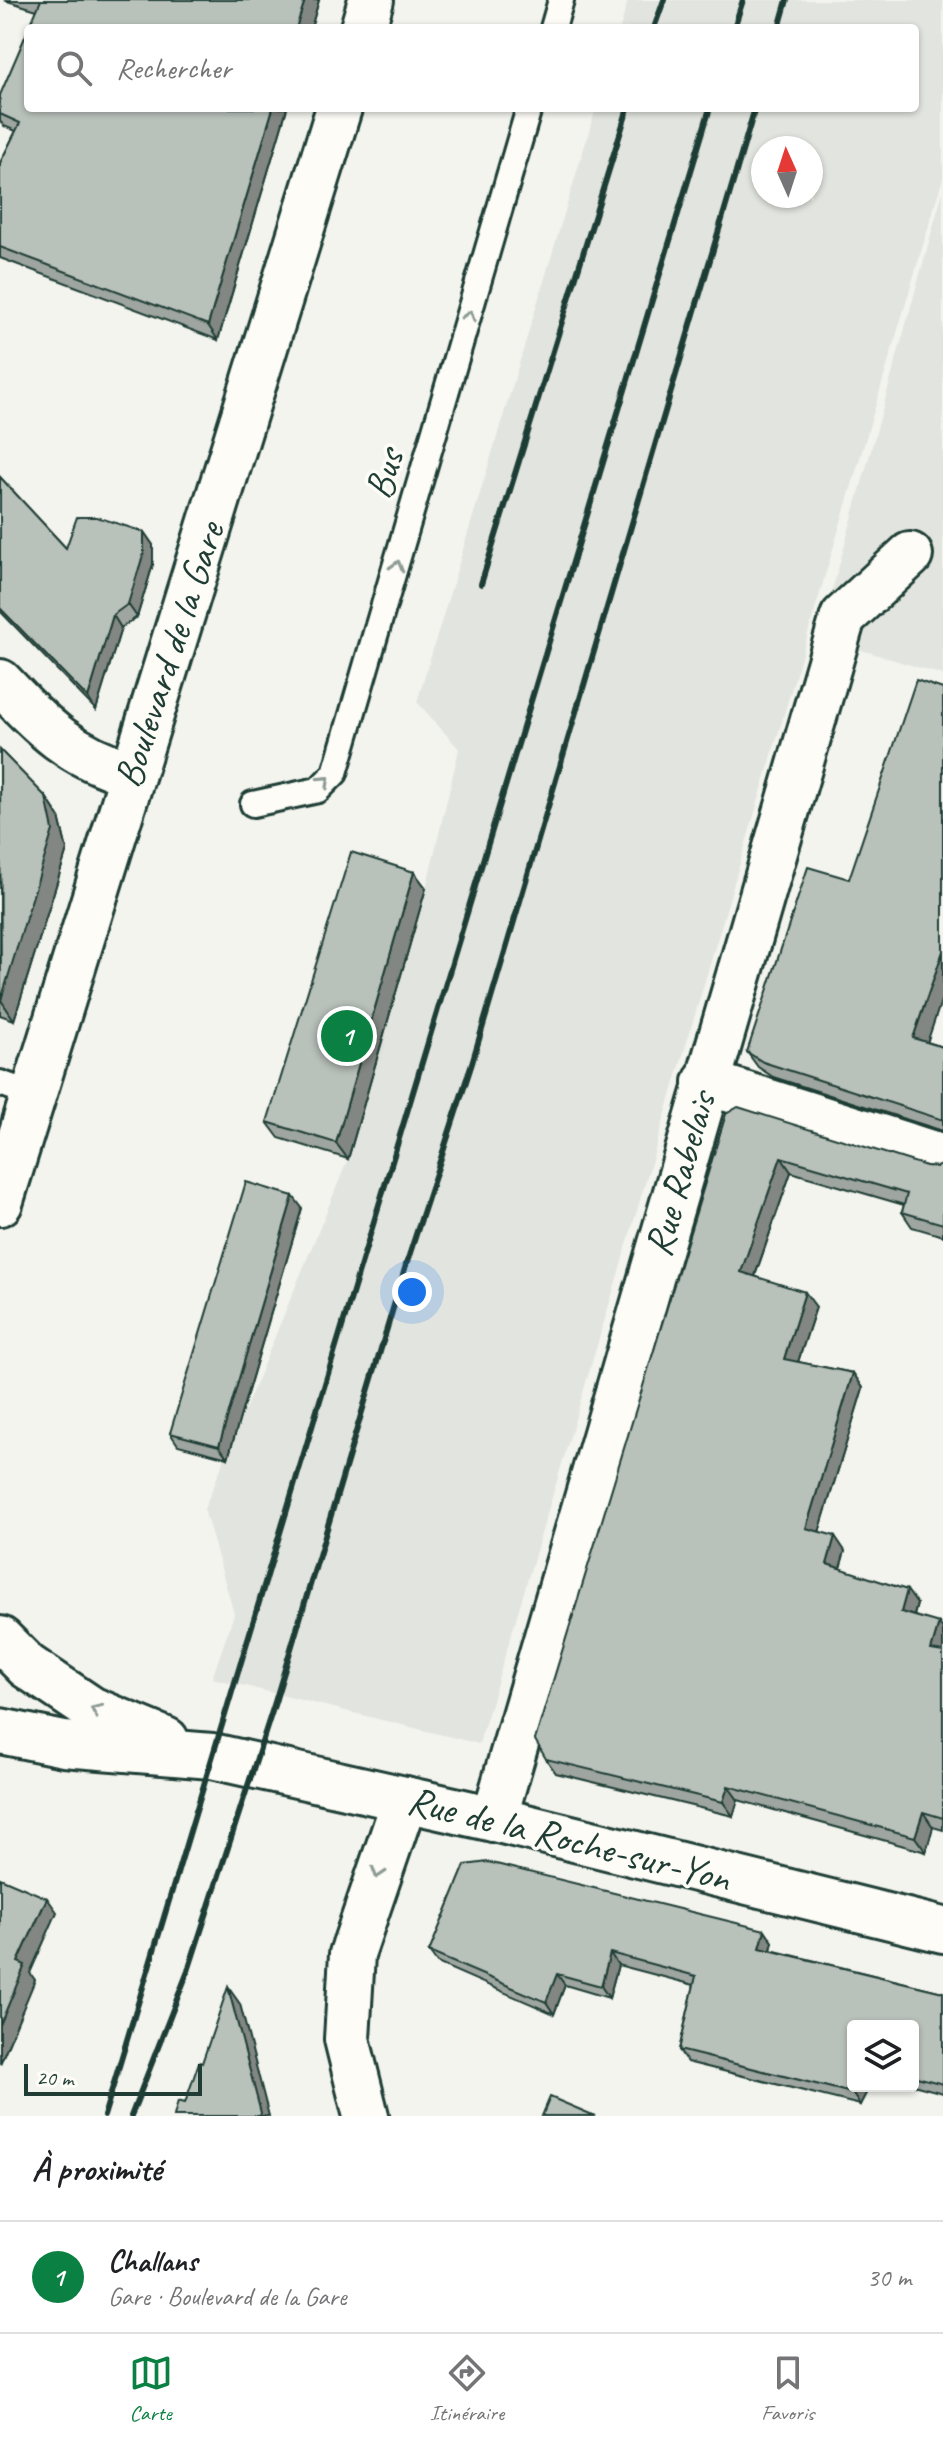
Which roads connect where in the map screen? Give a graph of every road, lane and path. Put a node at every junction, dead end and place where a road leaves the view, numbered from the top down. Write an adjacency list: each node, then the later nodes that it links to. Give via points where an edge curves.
1 (371, 0): 3 (main road)
2 (561, 0): 4 (lane)
3 (364, 24)
4 (554, 24)
5 (338, 112): 9 (main road, Boulevard de la Gare)
6 (528, 112): 10 (lane, Bus, one-way to 6, via 318,790 335,773)
7 (910, 555): 11 (main road, Rue Rabelais, via 843,617)
8 (0, 682): 9 (main road, via 62,744)
9 (130, 773): 12 (main road, Boulevard de la Gare)
10 (253, 804)
11 (706, 1082): 13 (main road); 20 (main road, Rue Rabelais)
12 (17, 1089): 14 (main road, Boulevard de la Gare)
13 (943, 1157)
14 (0, 1203)
15 (0, 1641): 16 (main road); 18 (main road, Rue de la Roche-sur-Yon, one-way to 15, via 91,1709)
16 (0, 1677)
17 (0, 1731): 18 (main road, Rue de la Roche-sur-Yon, via 64,1744)
18 (193, 1753): 19 (main road, Rue de la Roche-sur-Yon)
19 (405, 1799): 20 (main road, Rue de la Roche-sur-Yon); 22 (main road, one-way to 22, via 352,1954 347,2039)
20 (494, 1819): 21 (main road, Rue de la Roche-sur-Yon)
21 (943, 1930)
22 (366, 2116)

